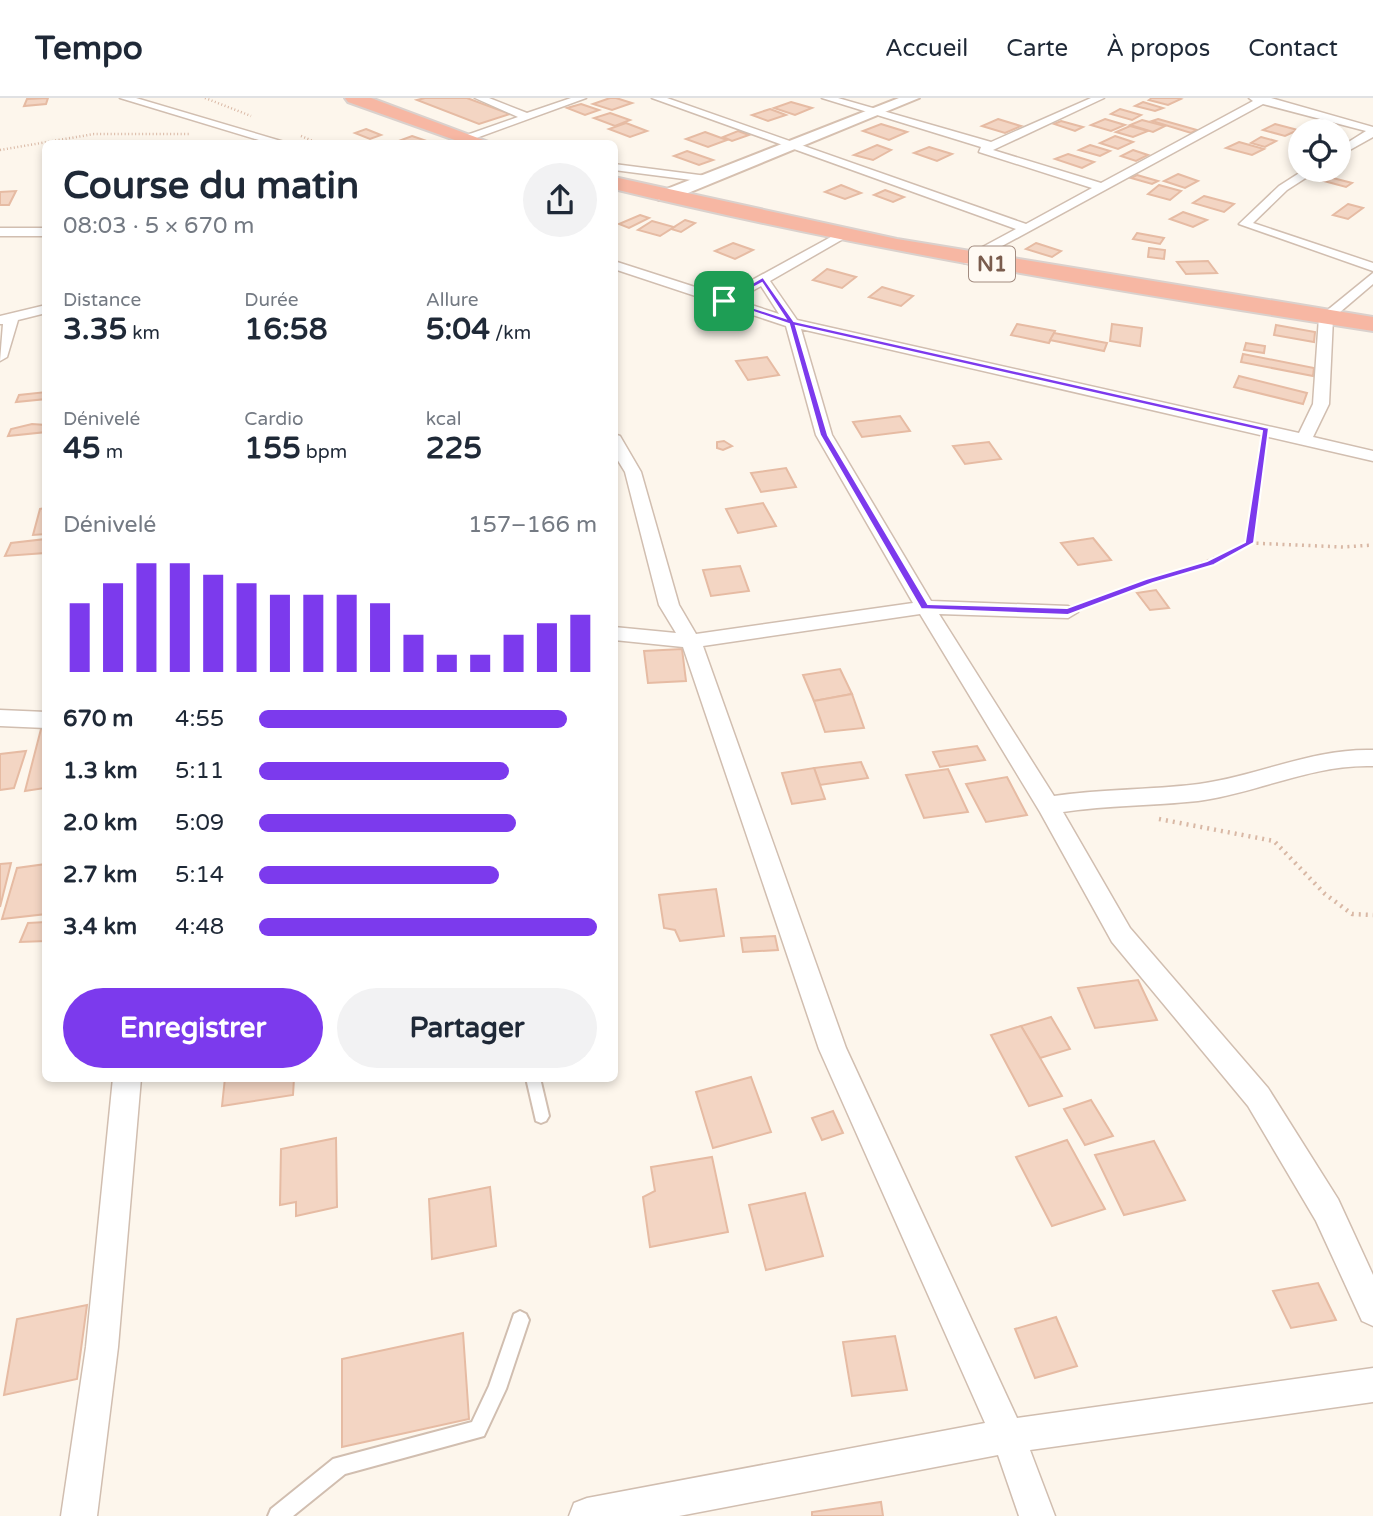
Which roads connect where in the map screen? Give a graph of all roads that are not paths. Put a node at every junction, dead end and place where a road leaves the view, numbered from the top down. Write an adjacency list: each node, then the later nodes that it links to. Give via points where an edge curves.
1 (125, 98): 13 (street)
2 (354, 98): 14 (highway)
3 (480, 98): 11 (street)
4 (581, 98): 11 (street)
5 (657, 98): 18 (street)
6 (827, 98): 10 (street)
7 (912, 98): 10 (street)
8 (1099, 98): 17 (street)
9 (1261, 99): 12 (street); 23 (street)
10 (873, 113): 17 (street); 18 (street)
11 (527, 117): 15 (street)
12 (1373, 131): 16 (street)
13 (272, 140)
14 (474, 140)
15 (479, 140)
16 (1351, 145)
17 (991, 146): 23 (street, via 983,150)
18 (789, 147): 20 (street); 25 (street)
19 (618, 168): 20 (street)
20 (707, 179): 24 (street)
21 (1293, 182): 31 (street, via 1245,224)
22 (618, 184): 24 (highway, N1)
23 (1103, 188): 25 (street)
24 (665, 196): 28 (highway, N1)
25 (1028, 229): 29 (street)
26 (0, 232): 27 (street)
27 (42, 232)
28 (844, 235): 29 (highway, N1); 33 (street)
29 (969, 260): 36 (highway, N1)
30 (618, 266): 34 (street)
31 (1373, 267)
32 (1373, 277): 36 (street)
33 (763, 279): 34 (street); 38 (street)
34 (724, 301): 38 (street)
35 (42, 310): 37 (street)
36 (1326, 317): 39 (highway, N1); 41 (street, via 1321,404)
37 (6, 318): 40 (street)
38 (792, 323): 41 (street); 44 (street, via 824,435)
39 (1373, 324)
40 (0, 357)
41 (1304, 439): 43 (street)
42 (618, 445): 47 (street, via 634,471 669,605)
43 (1373, 456)
44 (925, 607): 45 (street); 47 (street); 51 (street)
45 (1068, 612)
46 (618, 634): 47 (street)
47 (691, 641): 58 (street, via 834,1049)
48 (0, 718): 49 (street)
49 (42, 720)
50 (1373, 758): 51 (street, via 1342,757 1200,792 1107,797)
51 (1048, 806): 55 (street, via 1121,935 1258,1097 1327,1210)
52 (127, 1082): 59 (street, via 102,1347)
53 (534, 1082): 54 (lane)
54 (541, 1116)
55 (1373, 1310)
56 (520, 1320): 60 (lane, via 478,1430 340,1466)
57 (1373, 1385): 58 (street)
58 (1008, 1436): 61 (street); 62 (street)
59 (79, 1516)
60 (278, 1516)
61 (589, 1516)
62 (1037, 1516)

